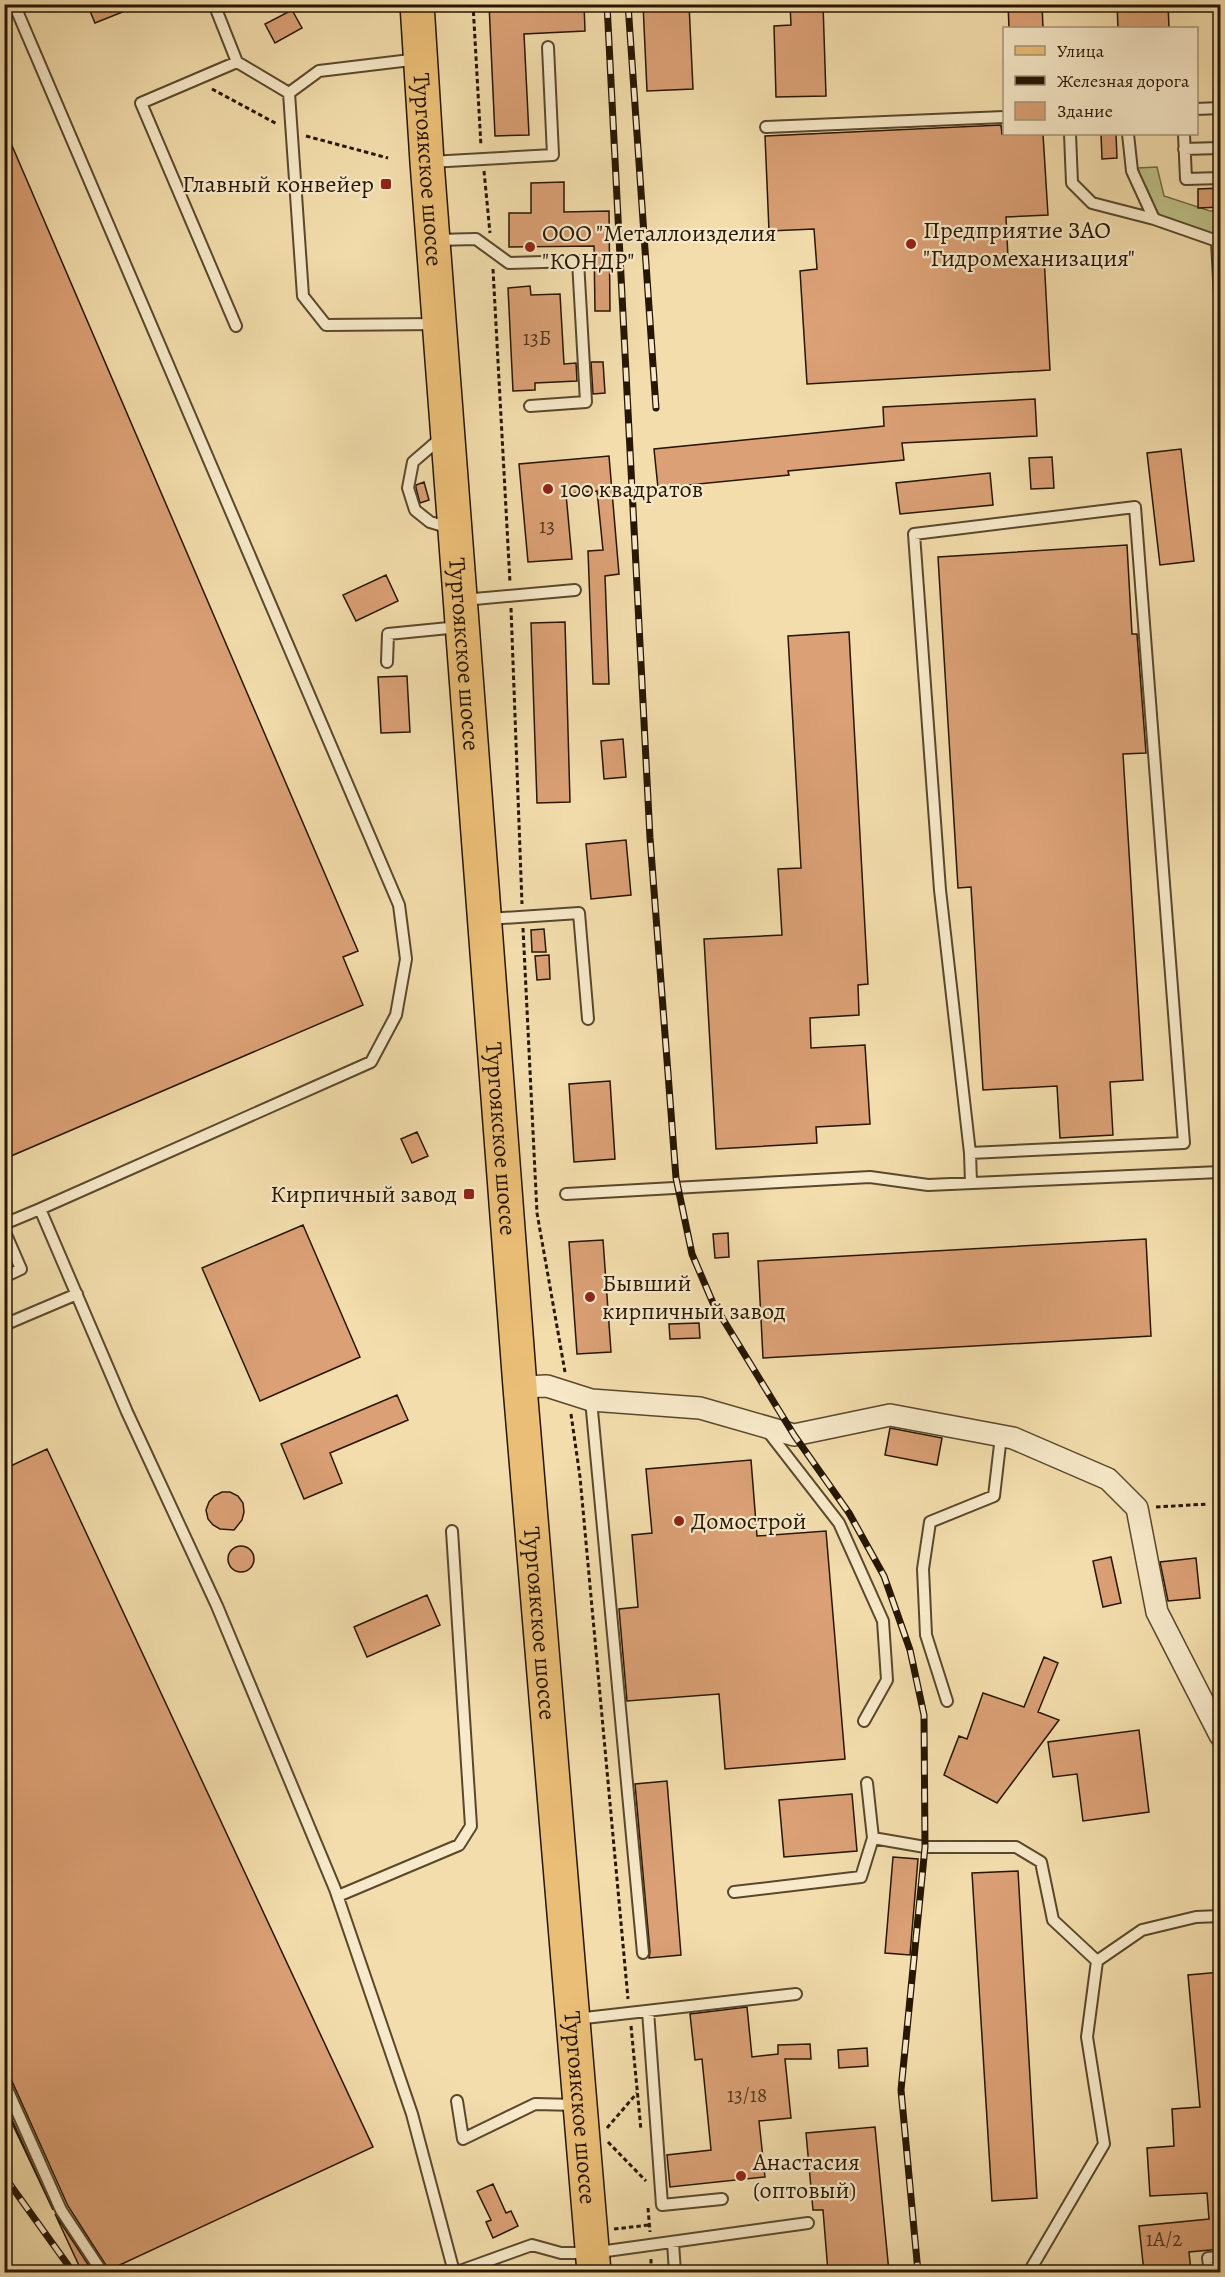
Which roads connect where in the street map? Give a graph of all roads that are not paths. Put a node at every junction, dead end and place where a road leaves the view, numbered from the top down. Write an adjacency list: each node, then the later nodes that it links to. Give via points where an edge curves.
1 (14, 4): 37 (lane, via 399,905 405,958 396,1015 371,1062)
2 (214, 4): 6 (lane)
3 (417, 4): 5 (main road, Тургоякское шоссе)
4 (548, 47): 17 (lane, via 552,155)
5 (419, 58): 7 (lane, via 319,71); 17 (main road, Тургоякское шоссе)
6 (237, 62): 7 (lane); 24 (lane, via 141,103)
7 (289, 93): 23 (lane, via 303,296 326,325)
8 (1221, 108): 9 (lane)
9 (1198, 109)
10 (1003, 117): 11 (lane)
11 (766, 127)
12 (1070, 135): 19 (lane, via 1072,183 1078,190 1092,203)
13 (1128, 135): 19 (lane, via 1132,171)
14 (1184, 135): 16 (lane)
15 (1221, 148): 16 (lane)
16 (1184, 150): 18 (lane, via 1185,179)
17 (426, 162): 20 (main road, Тургоякское шоссе)
18 (1221, 178)
19 (1154, 219): 21 (lane)
20 (432, 241): 23 (main road, Тургоякское шоссе); 25 (lane, via 476,238 509,263 578,261 586,402)
21 (1219, 242): 22 (lane)
22 (1221, 296)
23 (439, 324): 26 (main road, Тургоякское шоссе)
24 (236, 326)
25 (530, 406)
26 (447, 432): 27 (main road, Тургоякское шоссе); 27 (lane, via 413,462 408,488 414,510 430,522)
27 (454, 529): 29 (main road, Тургоякское шоссе)
28 (574, 590): 29 (lane, via 511,596)
29 (461, 614): 30 (lane, via 388,634); 31 (main road, Тургоякское шоссе)
30 (387, 662)
31 (484, 919): 32 (lane, via 579,913); 43 (main road, Тургоякское шоссе)
32 (588, 1019)
33 (970, 1154): 33 (lane, via 940,890 914,534 1135,507 1184,1143); 35 (lane)
34 (1221, 1172): 35 (lane)
35 (971, 1183): 36 (lane, via 928,1185 870,1177)
36 (566, 1194)
37 (39, 1209): 38 (lane); 41 (lane)
38 (4, 1224)
39 (4, 1230): 40 (lane, via 21,1269)
40 (4, 1277)
41 (77, 1294): 42 (lane); 54 (lane, via 217,1606)
42 (4, 1325)
43 (520, 1387): 44 (street, via 547,1386); 60 (main road, Тургоякское шоссе)
44 (591, 1400): 45 (street, via 700,1408); 56 (lane)
45 (764, 1426): 46 (street, via 794,1435 890,1415); 49 (lane, via 839,1523 883,1621 888,1680)
46 (1001, 1436): 48 (lane, via 994,1496 930,1522 923,1569 926,1635); 50 (street, via 1108,1479 1137,1508 1157,1611)
47 (452, 1531): 54 (lane, via 471,1826 459,1845)
48 (947, 1701)
49 (864, 1721)
50 (1221, 1735)
51 (867, 1783): 52 (lane)
52 (873, 1838): 53 (lane, via 861,1877); 57 (lane, via 925,1847 1016,1847 1041,1862 1053,1920)
53 (734, 1892)
54 (338, 1896): 70 (lane, via 412,2114)
55 (1221, 1916): 57 (lane, via 1196,1917 1142,1930)
56 (643, 1953)
57 (1097, 1961): 72 (lane, via 1087,2037 1104,2144)
58 (796, 1994): 59 (lane)
59 (648, 2011): 60 (lane); 64 (lane, via 662,2205)
60 (573, 2020): 63 (main road, Тургоякское шоссе)
61 (4, 2082): 69 (lane, via 61,2210)
62 (457, 2101): 63 (lane, via 463,2139 535,2104)
63 (579, 2105): 68 (main road, Тургоякское шоссе)
64 (722, 2199)
65 (808, 2223): 66 (lane)
66 (673, 2243): 68 (lane); 71 (lane)
67 (1221, 2257): 73 (lane, via 1208,2258)
68 (593, 2263): 70 (lane, via 532,2245)
69 (102, 2272)
70 (455, 2272)
71 (675, 2272)
72 (1029, 2272)
73 (1210, 2272)

